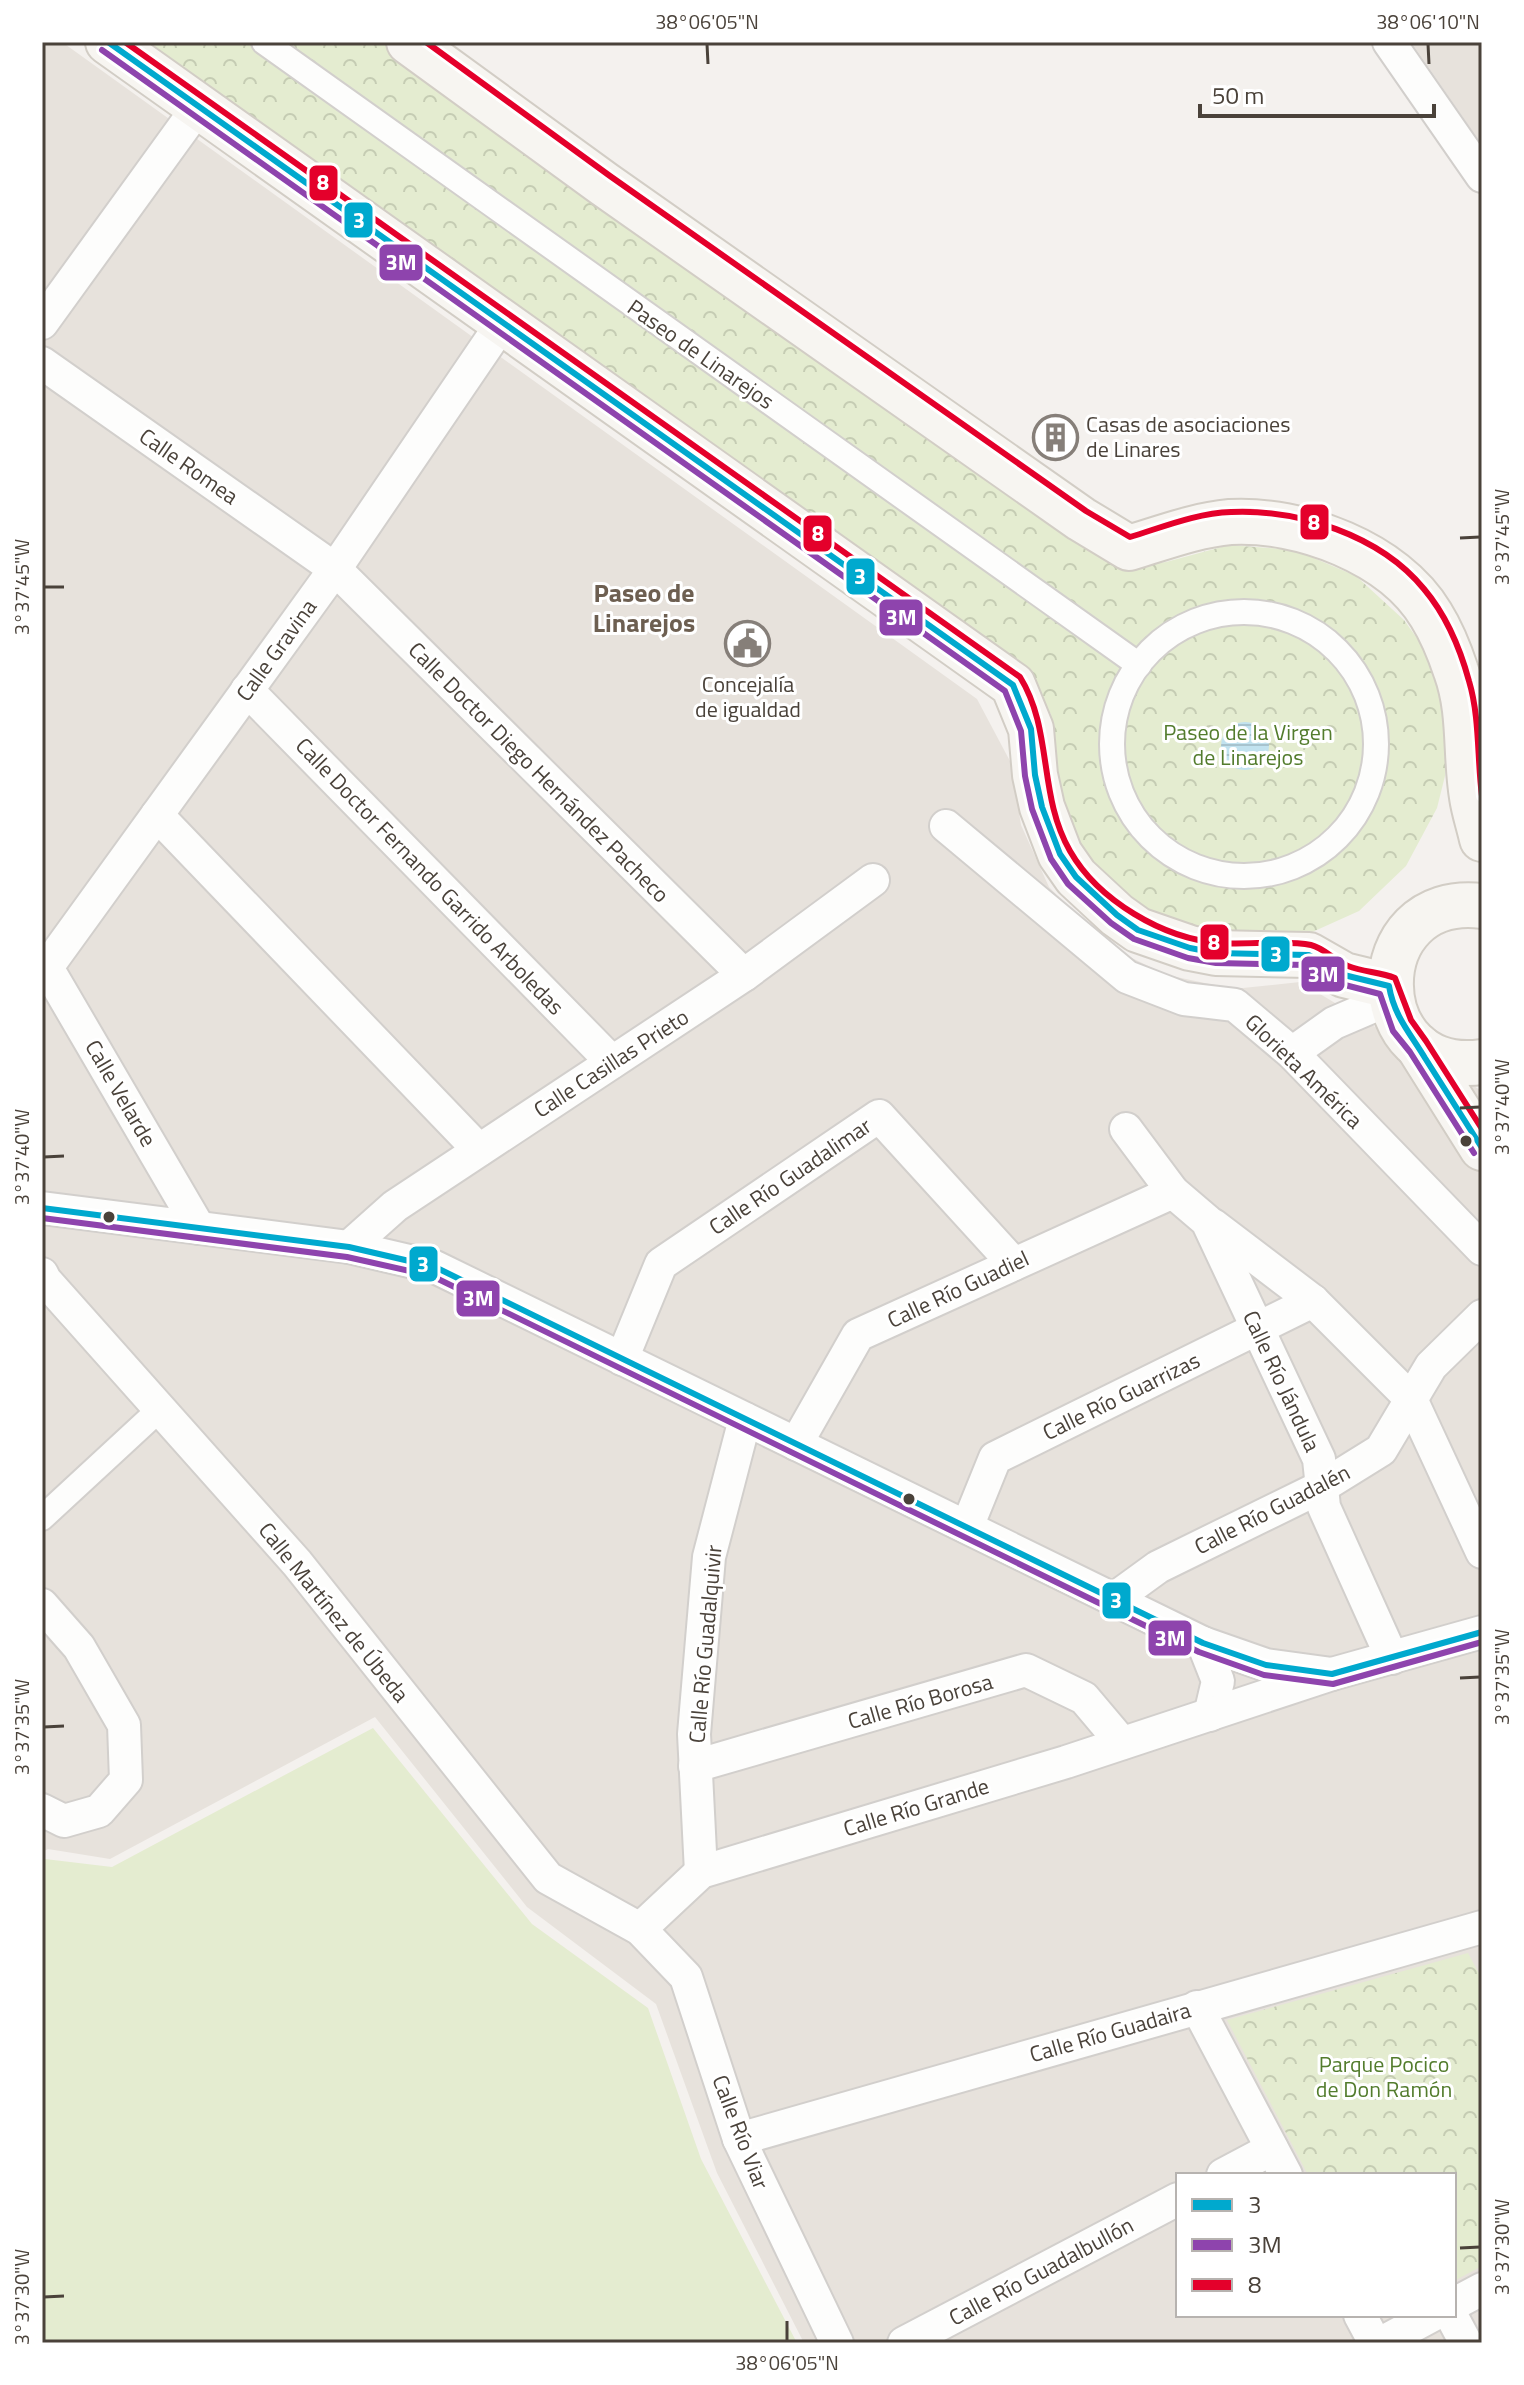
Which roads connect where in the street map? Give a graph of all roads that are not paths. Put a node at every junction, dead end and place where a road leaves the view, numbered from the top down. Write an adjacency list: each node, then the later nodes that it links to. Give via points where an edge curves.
1 (108, 42): 5 (main road)
2 (264, 42): 11 (street, Paseo de Linarejos)
3 (409, 42): 15 (main road, via 604,184 1129,548 1209,525 1264,523 1332,538 1388,571 1431,615 1456,670 1471,797)
4 (1389, 42): 6 (street)
5 (199, 106): 7 (main road); 8 (street)
6 (1482, 176)
7 (503, 322): 10 (street, Calle Gravina); 20 (main road, via 1013,685 1031,729 1042,807 1060,854 1076,877 1117,915 1138,930 1190,948 1309,955)
8 (42, 323)
9 (42, 363): 10 (street, Calle Romea)
10 (335, 569): 12 (street, Calle Gravina); 19 (street, Calle Doctor Diego Hernández Pacheco)
11 (1139, 665): 11 (street, via 1113,710 1113,771 1129,813 1159,848 1198,870 1243,878 1287,871 1327,849 1350,826 1373,776 1376,733 1366,692 1344,656 1311,629 1271,614 1229,611 1174,631)
12 (247, 690): 13 (street, Calle Gravina); 23 (street, Calle Doctor Fernando Garrido Arboledas)
13 (157, 815): 18 (street, Calle Gravina); 27 (street)
14 (946, 826): 22 (street, Glorieta América, via 1127,977 1184,999 1235,1005)
15 (1482, 839)
16 (873, 880): 19 (street, Calle Casillas Prieto)
17 (1482, 906): 20 (main road, via 1453,906 1412,928 1394,955)
18 (44, 966): 31 (street, Calle Velarde)
19 (744, 975): 23 (street, Calle Casillas Prieto)
20 (1389, 993): 21 (main road, via 1401,1025); 22 (street)
21 (1418, 1046): 24 (main road, via 1452,1062); 26 (main road)
22 (1292, 1053): 33 (street, Glorieta América)
23 (612, 1062): 27 (street, Calle Casillas Prieto)
24 (1482, 1062)
25 (1126, 1129): 28 (street, Calle Río Jándula)
26 (1482, 1148)
27 (479, 1150): 32 (street, Calle Casillas Prieto, via 395,1206)
28 (1173, 1192): 30 (street, Calle Río Jándula); 34 (street, Calle Río Guadiel)
29 (42, 1208): 31 (street)
30 (1207, 1221): 36 (street); 38 (street, Calle Río Jándula)
31 (199, 1228): 32 (street)
32 (349, 1247): 39 (street, via 435,1267)
33 (1482, 1249)
34 (1014, 1264): 39 (street, Calle Río Guadalimar, via 879,1116 661,1264); 43 (street, Calle Río Guadiel, via 858,1335)
35 (42, 1274): 41 (street, Calle Martínez de Úbeda)
36 (1313, 1301): 38 (street, Calle Río Guarrizas); 40 (street)
37 (1482, 1316): 40 (street, Calle Río Guadalén, via 1431,1366)
38 (1258, 1328): 44 (street, Calle Río Jándula, via 1319,1459); 46 (street, Calle Río Guarrizas, via 995,1458)
39 (622, 1359): 42 (street)
40 (1411, 1399): 44 (street, Calle Río Guadalén, via 1381,1450); 47 (street)
41 (160, 1409): 45 (street); 59 (street, Calle Martínez de Úbeda, via 297,1563 548,1878)
42 (745, 1419): 43 (street); 56 (street, Calle Río Guadalquivir, via 709,1557)
43 (796, 1444): 46 (street)
44 (1323, 1486): 48 (street, Calle Río Guadalén, via 1158,1567); 52 (street, Calle Río Jándula, via 1324,1507)
45 (42, 1518)
46 (967, 1527): 48 (street)
47 (1482, 1552)
48 (1114, 1599): 51 (street)
49 (42, 1605): 57 (street, via 79,1647 124,1725 126,1780 99,1811 64,1821)
50 (1482, 1632): 52 (street, Calle Río Grande)
51 (1203, 1643): 53 (street, via 1266,1665); 54 (street, via 1218,1681)
52 (1392, 1658): 53 (street, Calle Río Grande)
53 (1332, 1674): 54 (street, Calle Río Grande)
54 (1210, 1715): 55 (street, Calle Río Grande)
55 (1122, 1743): 56 (street, Calle Río Borosa, via 1084,1698 1026,1670); 58 (street, Calle Río Grande)
56 (695, 1766): 58 (street, Calle Río Guadalquivir)
57 (42, 1810)
58 (701, 1872): 59 (street, Calle Río Grande)
59 (640, 1929): 62 (street, Calle Río Viar, via 686,1977)
60 (1478, 1936): 61 (street, Calle Río Guadaira)
61 (1197, 2007): 62 (street, Calle Río Guadaira); 63 (street)
62 (739, 2139): 71 (street, Calle Río Viar)
63 (1279, 2162): 64 (street)
64 (1232, 2173)
65 (1176, 2200): 72 (street, Calle Río Guadalbullón)
66 (1482, 2289): 67 (street)
67 (1456, 2303)
68 (1361, 2317): 73 (street)
69 (1429, 2317): 73 (street)
70 (1452, 2317): 74 (street)
71 (837, 2343)
72 (904, 2343)
73 (1378, 2343)
74 (1466, 2343)

